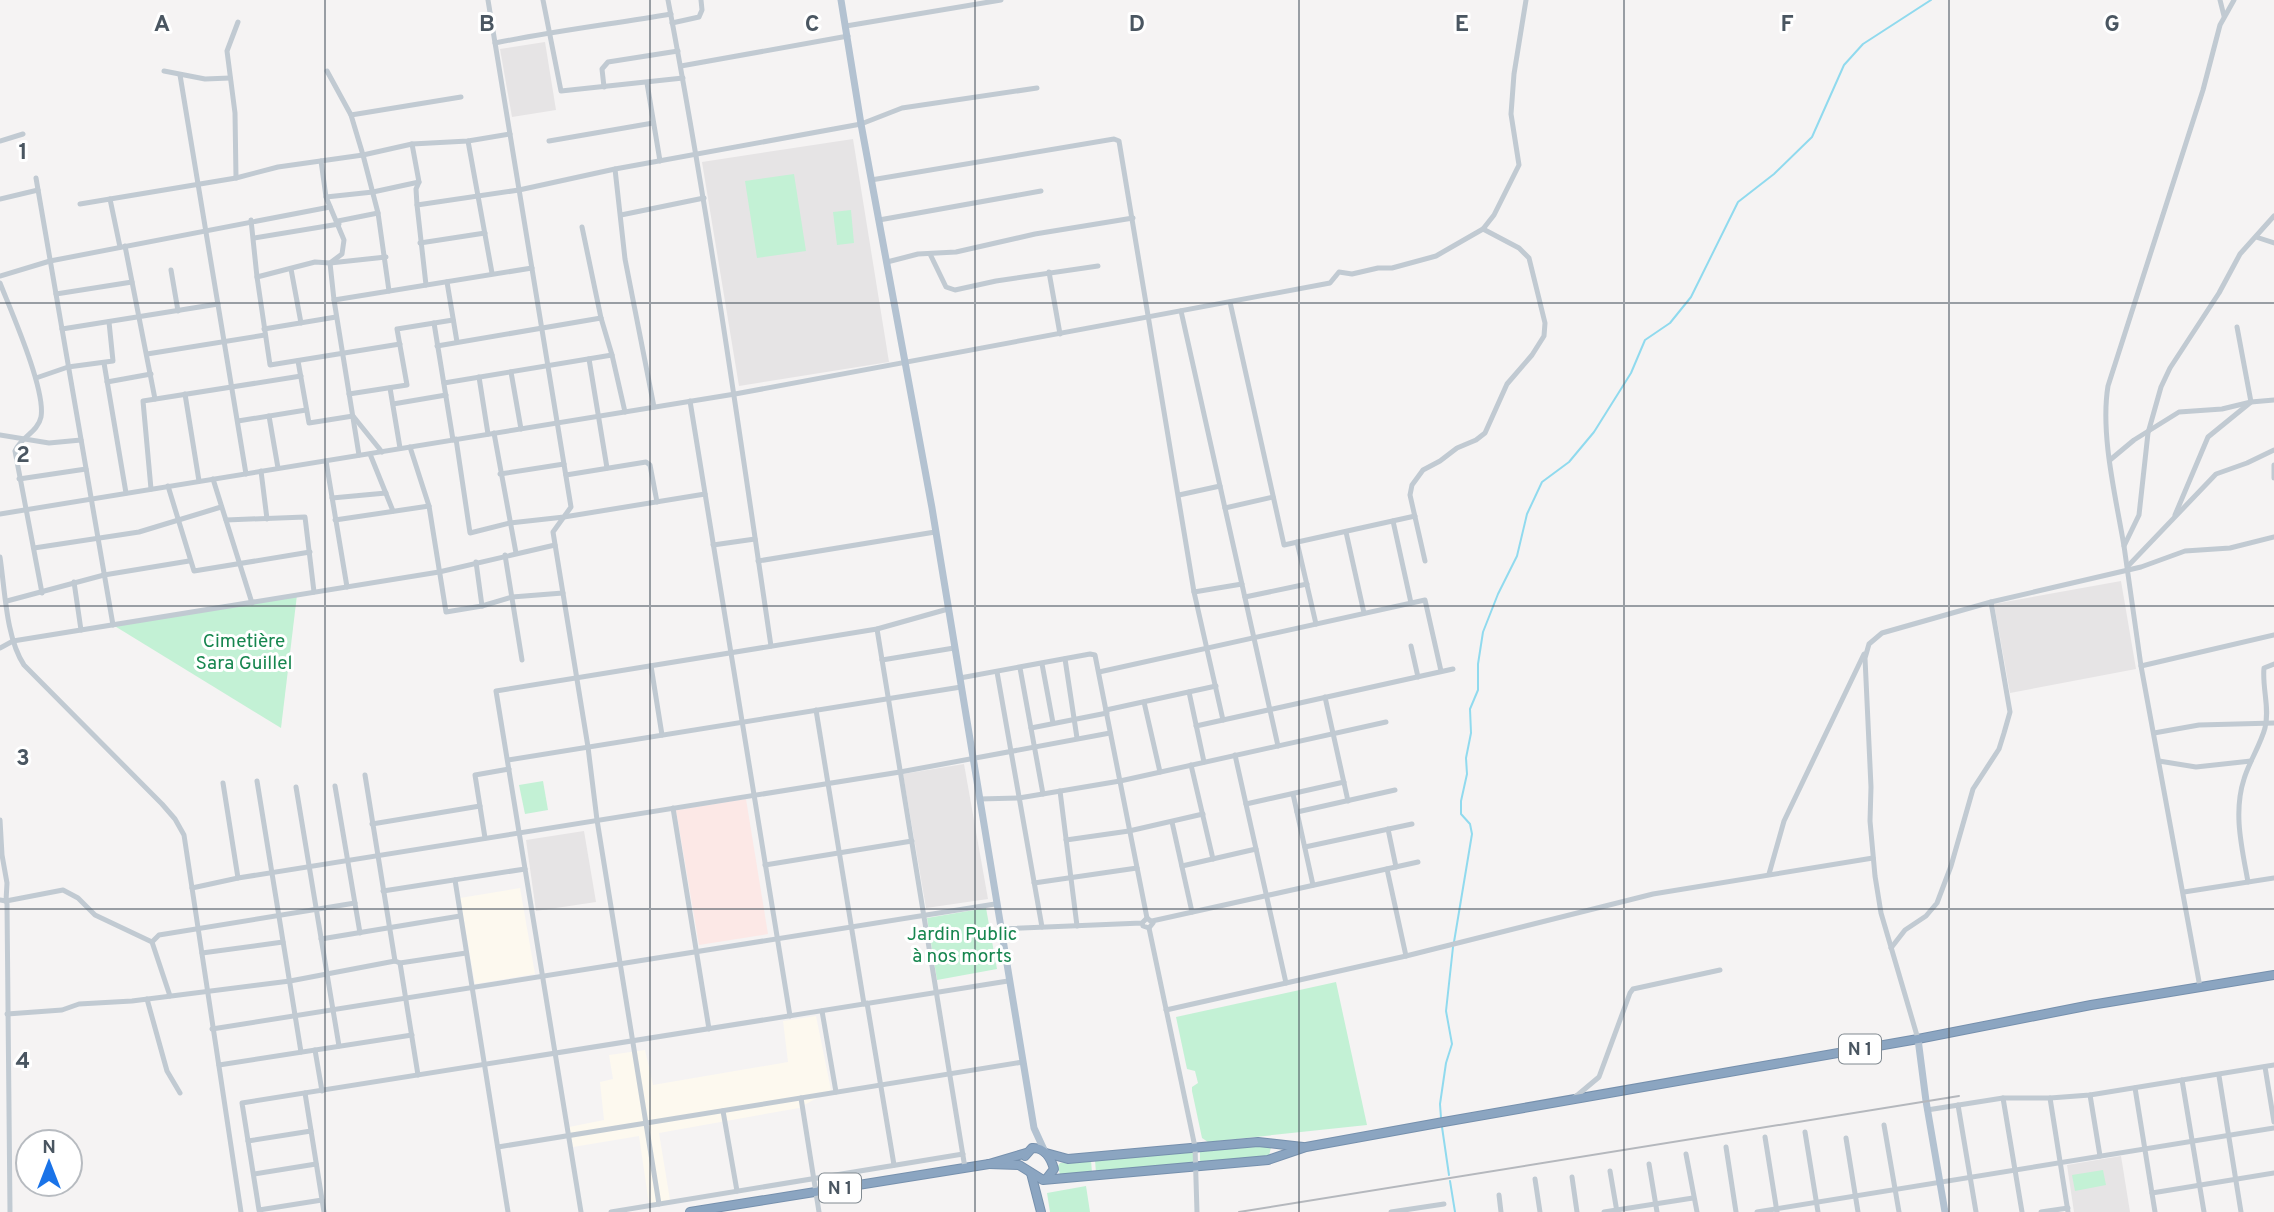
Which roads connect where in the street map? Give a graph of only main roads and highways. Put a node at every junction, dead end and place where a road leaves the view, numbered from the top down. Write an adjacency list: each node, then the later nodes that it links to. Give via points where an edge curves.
1 (841, 0): 4 (main road, via 907,363)
2 (2274, 975): 3 (highway, N 1)
3 (1919, 1039): 5 (highway, N 1); 15 (main road)
4 (1034, 1128): 6 (main road); 7 (main road)
5 (1306, 1147): 7 (highway, N 1, via 1265,1142 1068,1159); 10 (highway, N 1, via 1268,1160)
6 (1028, 1151): 7 (highway, via 1036,1148); 8 (highway, N 1); 9 (highway, via 1024,1163)
7 (1046, 1153): 10 (highway, via 1054,1169)
8 (989, 1164): 9 (highway, N 1, via 1013,1164); 12 (highway, N 1)
9 (1030, 1172): 10 (highway); 11 (highway)
10 (1047, 1179): 11 (highway)
11 (1040, 1201): 14 (highway)
12 (732, 1209): 13 (highway, N 1)
13 (690, 1212)
14 (1041, 1212)
15 (1945, 1212)

